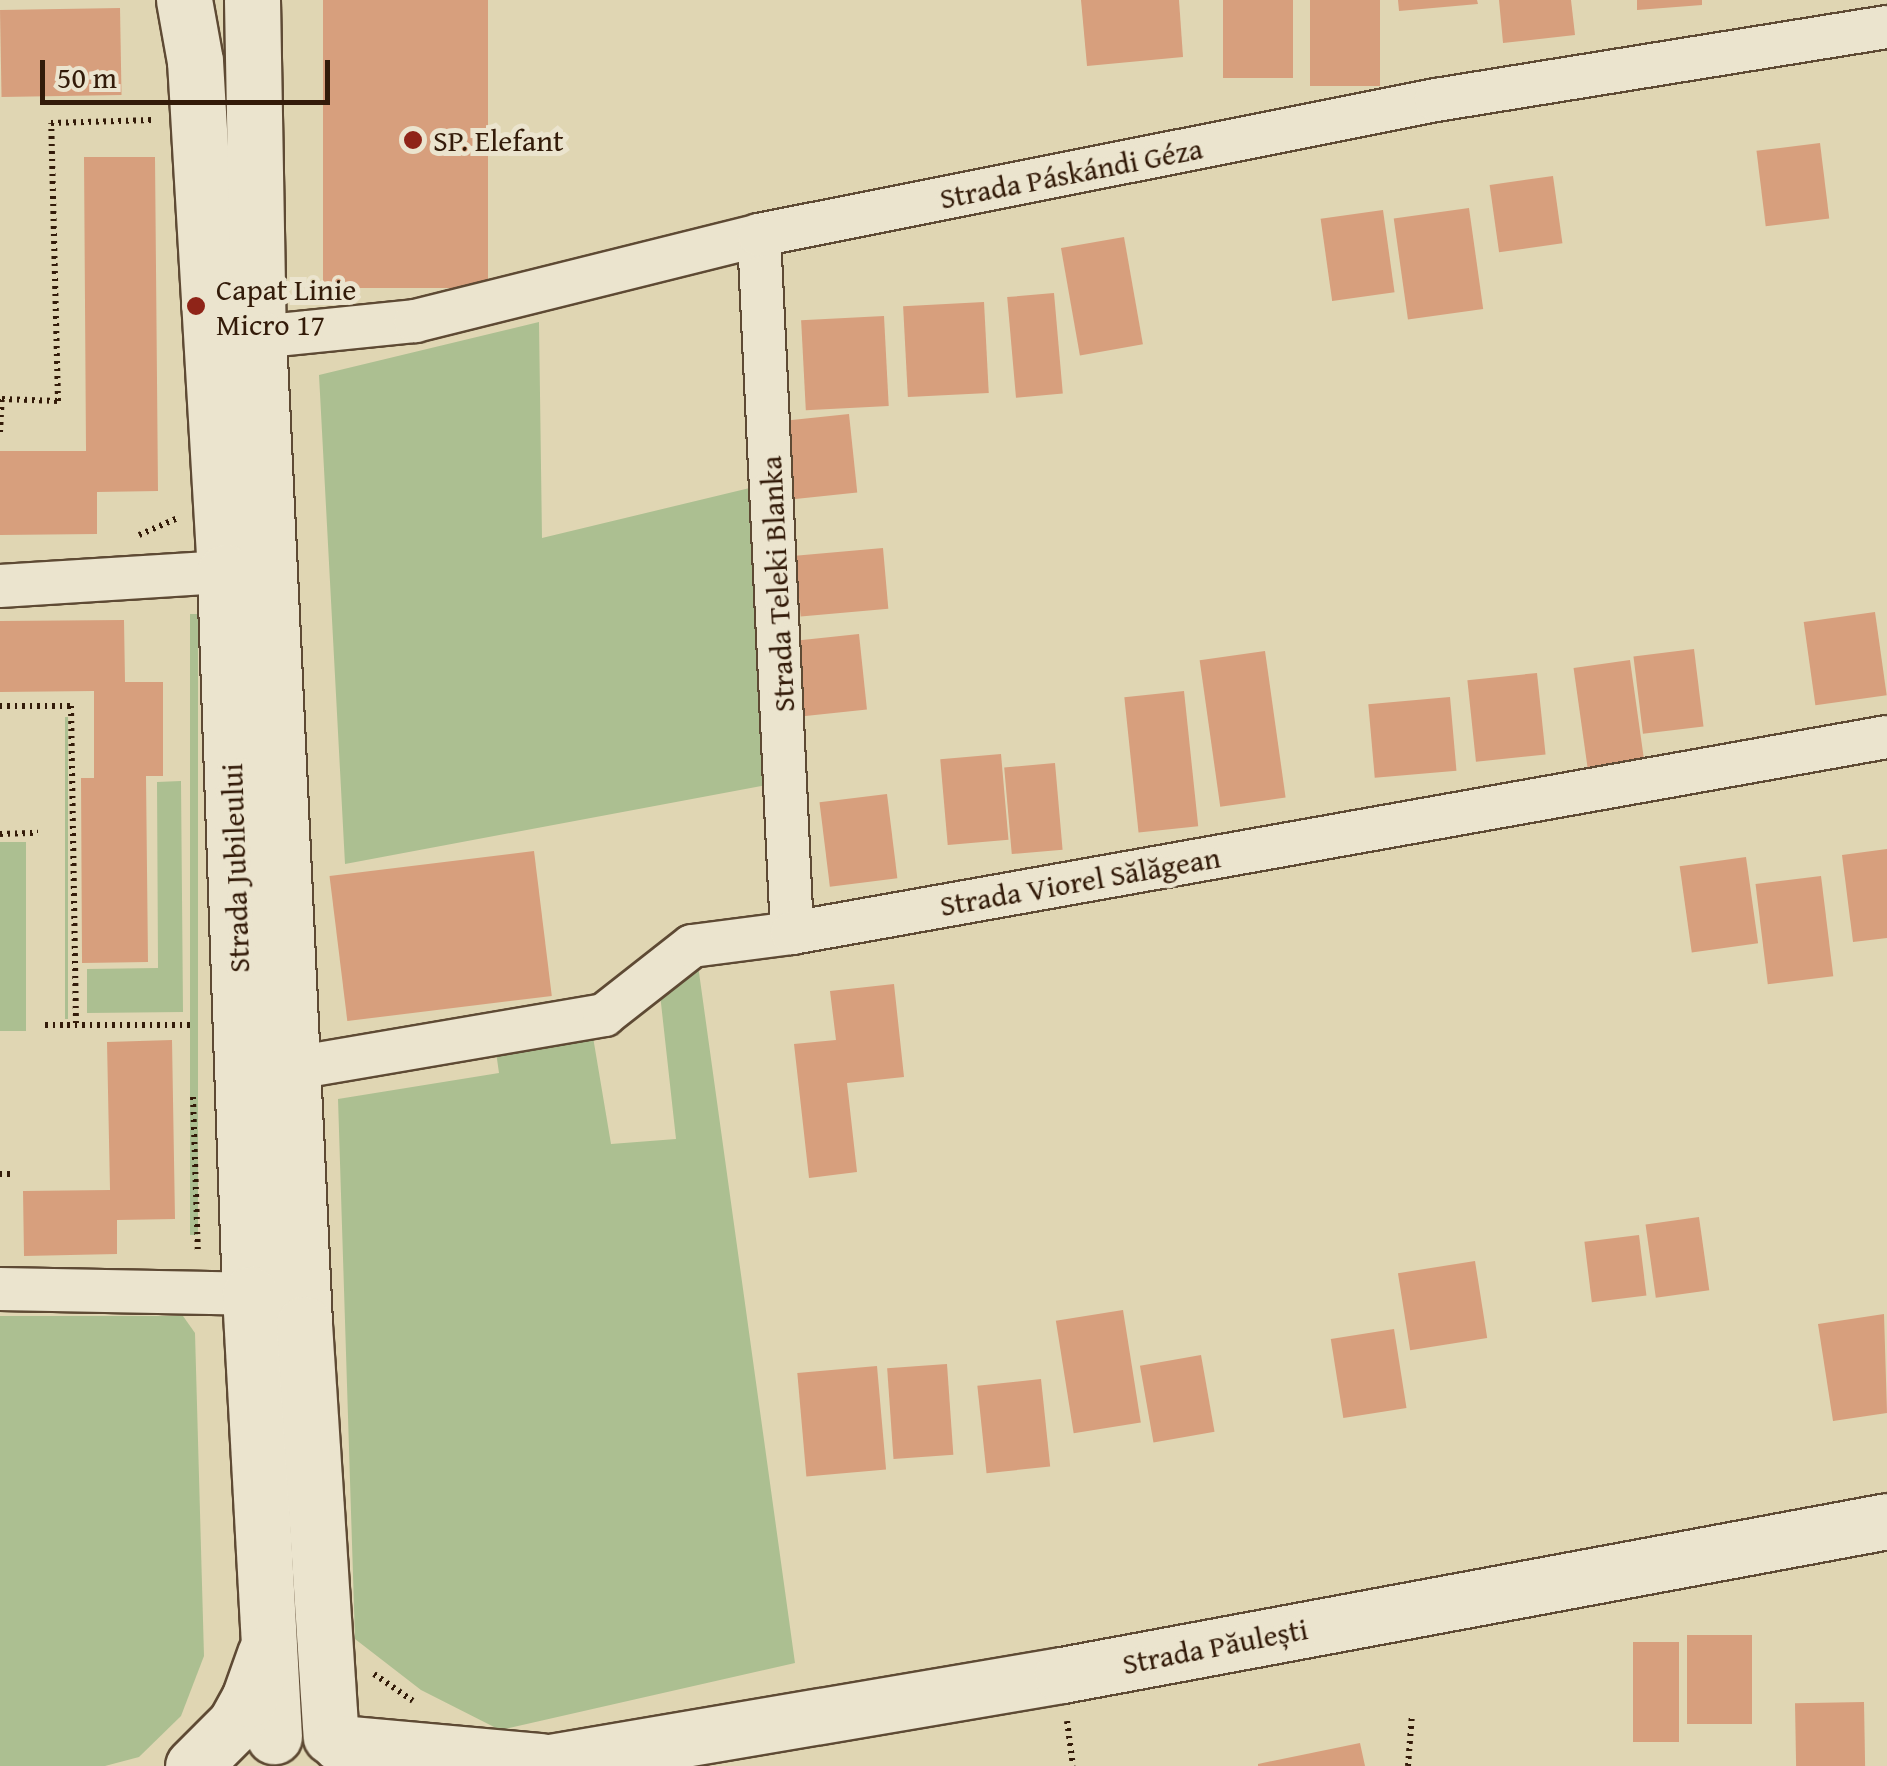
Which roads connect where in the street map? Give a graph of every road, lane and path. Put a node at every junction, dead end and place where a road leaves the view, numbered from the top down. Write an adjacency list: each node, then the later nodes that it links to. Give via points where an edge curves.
1 (184, 0): 8 (street, Strada Jubileului)
2 (252, 0): 6 (street, Strada Jubileului)
3 (1887, 27): 5 (street, Strada Páskándi Géza, via 1436,100)
4 (168, 120): 7 (path, via 51,122 58,400 2,399)
5 (759, 236): 6 (street, Strada Páskándi Géza, via 415,321); 14 (street, Strada Teleki Blanka)
6 (258, 337): 8 (street, Strada Jubileului)
7 (0, 432)
8 (248, 580): 9 (street); 18 (street, Strada Jubileului); 22 (street, Strada Jubileului)
9 (0, 586)
10 (0, 706): 16 (path, via 71,706)
11 (1887, 738): 14 (street, Strada Viorel Sălăgean)
12 (38, 833): 13 (path)
13 (0, 834)
14 (792, 932): 18 (street, Strada Viorel Sălăgean, via 692,946 604,1015)
15 (45, 1025): 16 (path)
16 (76, 1025): 17 (path)
17 (191, 1025)
18 (295, 1068): 23 (street, Strada Jubileului)
19 (0, 1174): 20 (path)
20 (10, 1174)
21 (0, 1289): 22 (street)
22 (250, 1294): 23 (street); 25 (street, Strada Jubileului)
23 (304, 1324): 26 (street, Strada Jubileului)
24 (1887, 1520): 32 (street, Strada Păulești, via 1082,1671)
25 (268, 1646): 31 (street, Strada Jubileului); 33 (street, via 235,1724)
26 (342, 1649): 27 (path); 29 (street, Strada Jubileului); 30 (street, via 356,1694 378,1717 404,1734)
27 (420, 1705)
28 (1412, 1714): 34 (path)
29 (340, 1748): 30 (street, Strada Păulești); 31 (street, Strada Păulești, via 293,1729)
30 (462, 1754): 32 (street, Strada Păulești)
31 (254, 1755)
32 (533, 1763)
33 (193, 1766)
34 (1408, 1766)

